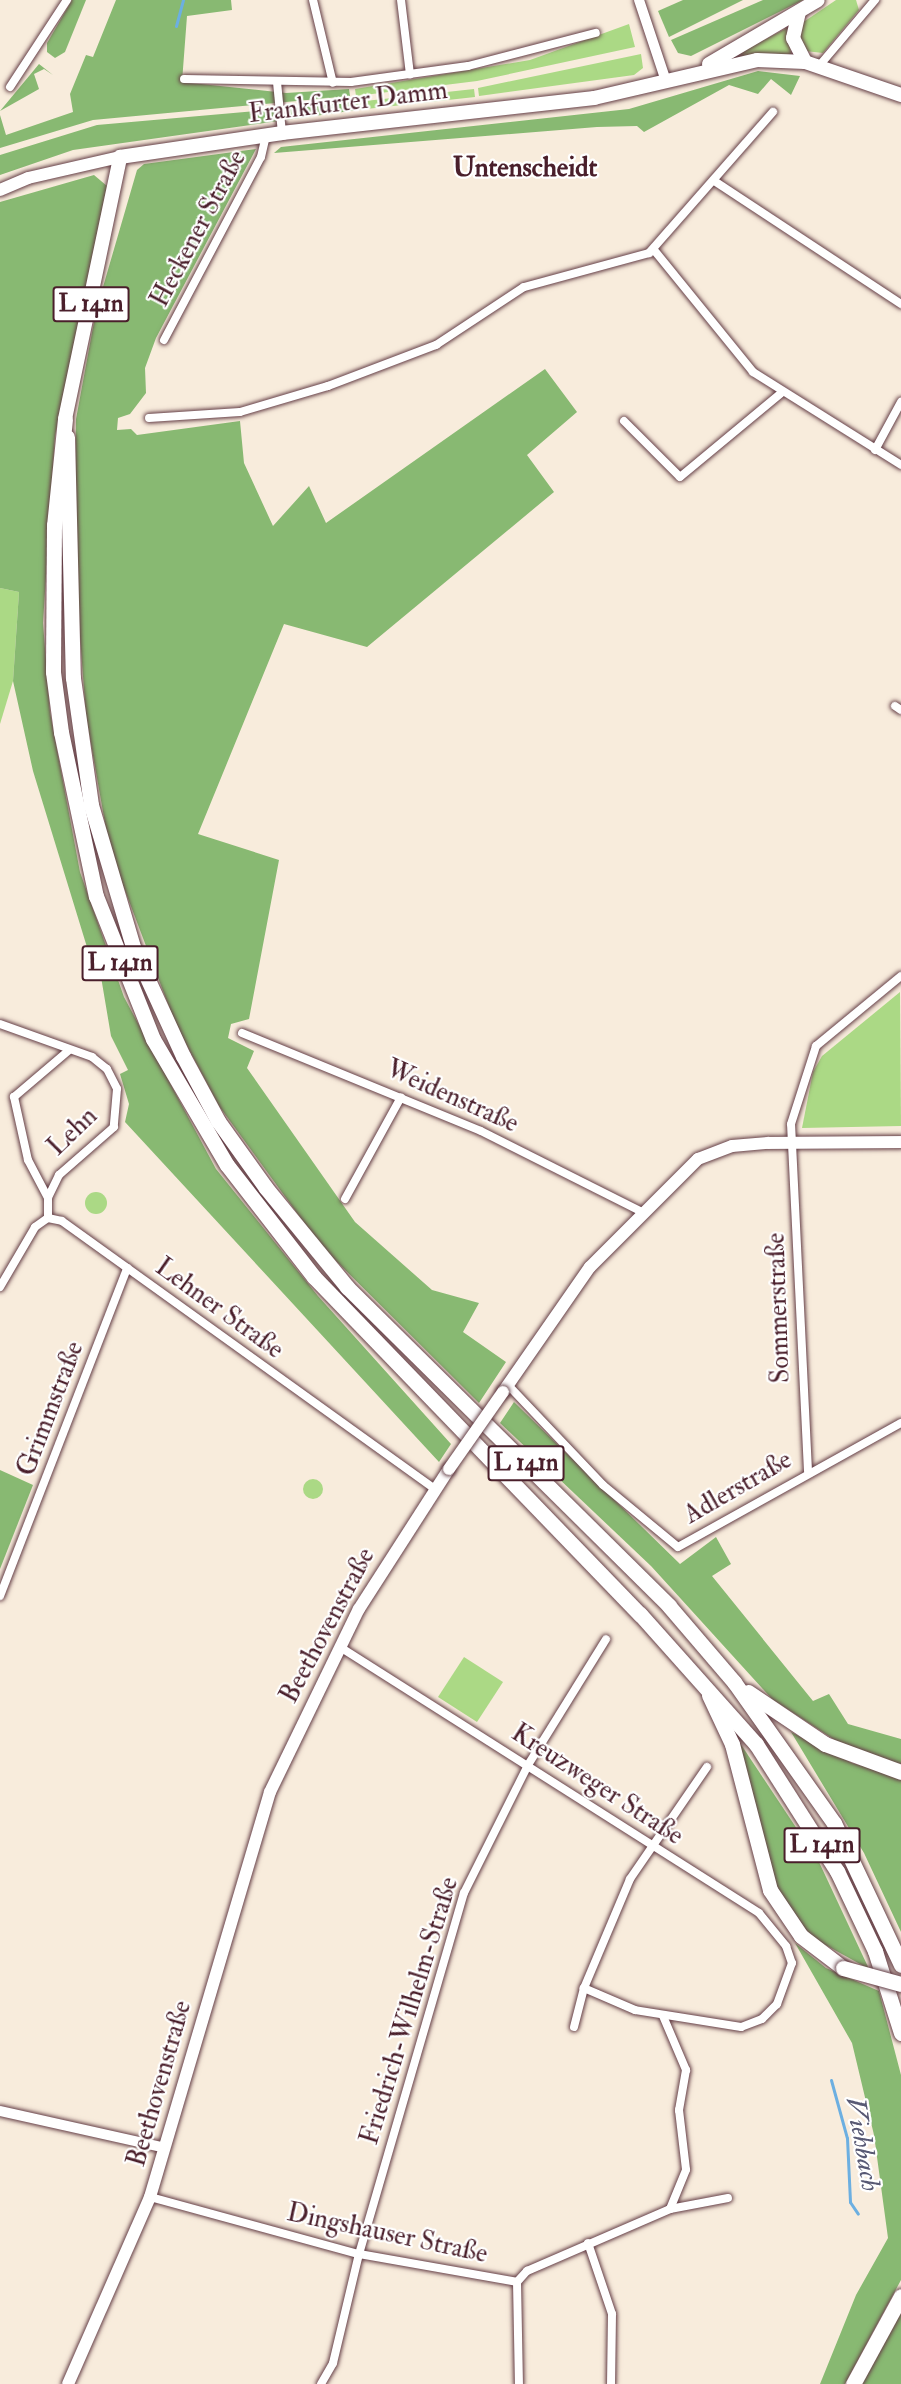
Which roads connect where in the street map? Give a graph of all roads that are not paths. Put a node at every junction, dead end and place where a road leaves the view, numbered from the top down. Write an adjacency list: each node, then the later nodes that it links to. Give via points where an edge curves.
1 (67, 0): 17 (street)
2 (313, 0): 16 (street)
3 (401, 0): 12 (street)
4 (639, 0): 14 (street)
5 (818, 0): 7 (main road)
6 (871, 2): 10 (street)
7 (799, 12): 9 (main road, via 793,38); 11 (main road)
8 (596, 33): 12 (street, via 500,60)
9 (805, 62): 10 (main road); 11 (main road, via 757,60)
10 (819, 66): 18 (main road)
11 (702, 68): 14 (main road, Frankfurter Damm)
12 (410, 74): 16 (street)
13 (184, 79): 15 (street)
14 (666, 81): 20 (main road, Frankfurter Damm, via 594,98)
15 (277, 82): 16 (street); 20 (street)
16 (333, 83)
17 (10, 87)
18 (901, 95)
19 (773, 112): 23 (street)
20 (282, 133): 21 (main road, Frankfurter Damm)
21 (266, 136): 22 (main road, Frankfurter Damm); 27 (street, Heckener Straße, via 261,157)
22 (120, 158): 24 (main road, Frankfurter Damm, via 28,178); 31 (main road, L 141n)
23 (716, 182): 25 (street); 26 (street)
24 (0, 190)
25 (654, 250): 28 (street, via 753,372); 30 (street, via 524,287 436,345 328,386 240,412)
26 (901, 304)
27 (164, 340)
28 (781, 393): 32 (street, via 680,477); 33 (street)
29 (901, 402): 33 (street)
30 (149, 417)
31 (65, 419): 55 (highway, L 141n, via 54,525 53,672 61,732 96,896 153,1039 227,1165 314,1277); 56 (highway, L 141n, via 73,678 87,783 133,947 183,1056 218,1121 266,1188 347,1287 669,1606)
32 (624, 421)
33 (875, 450): 34 (street)
34 (901, 465)
35 (901, 976): 40 (street, Sommerstraße, via 816,1046)
36 (0, 1024): 38 (street, Lehn)
37 (242, 1033): 39 (street, Weidenstraße)
38 (68, 1051): 42 (street, Lehn, via 14,1097 26,1154); 42 (street, Lehn, via 88,1055 107,1069 119,1109 114,1126 64,1168)
39 (400, 1097): 43 (street); 44 (street, Weidenstraße)
40 (791, 1138): 41 (main road, Beethovenstraße); 44 (main road, Beethovenstraße, via 718,1150 675,1176); 50 (street, Sommerstraße)
41 (901, 1142)
42 (48, 1198): 45 (street, Lehn)
43 (345, 1199)
44 (640, 1211): 48 (main road, Beethovenstraße, via 590,1267)
45 (48, 1218): 46 (street, Lehner Straße, via 62,1221); 47 (street, via 35,1227)
46 (127, 1268): 51 (street, Lehner Straße); 52 (street, Grimmstraße)
47 (0, 1287)
48 (505, 1388): 50 (street, Adlerstraße, via 603,1485 678,1547); 51 (main road, Beethovenstraße, bridge)
49 (901, 1423): 50 (street, Adlerstraße)
50 (808, 1471)
51 (435, 1489): 54 (main road, Beethovenstraße)
52 (0, 1596)
53 (606, 1639): 57 (street, Friedrich-Wilhelm-Straße)
54 (340, 1647): 57 (street, Kreuzweger Straße); 68 (main road, Beethovenstraße, via 253,1832)
55 (702, 1681): 62 (highway, bridge, via 732,1744 770,1890 801,1936 843,1968); 66 (highway, L 141n, via 756,1744 832,1862 875,1952)
56 (734, 1682): 59 (highway, via 825,1744); 61 (highway, L 141n, via 834,1823)
57 (528, 1765): 60 (street, Kreuzweger Straße); 73 (street, Friedrich-Wilhelm-Straße, via 464,1893)
58 (707, 1767): 60 (street)
59 (901, 1772)
60 (649, 1845): 63 (street); 64 (street, Kreuzweger Straße, via 768,1921 790,1957 786,1987 762,2019 741,2027)
61 (901, 1965)
62 (901, 1984)
63 (584, 1988): 64 (street); 65 (street)
64 (663, 2016): 71 (street, via 686,2070 679,2110 686,2170)
65 (574, 2027)
66 (901, 2032)
67 (0, 2111): 68 (street)
68 (165, 2148): 69 (main road, Beethovenstraße)
69 (150, 2197): 73 (street, Dingshauser Straße); 76 (main road, Beethovenstraße)
70 (728, 2198): 71 (street)
71 (670, 2209): 72 (street)
72 (588, 2243): 74 (street, via 527,2271); 79 (street, via 612,2314)
73 (359, 2254): 74 (street, Dingshauser Straße); 77 (street, Friedrich-Wilhelm-Straße, via 333,2363)
74 (517, 2283): 78 (street, Dingshauser Straße)
75 (901, 2296): 80 (highway)
76 (68, 2384)
77 (321, 2384)
78 (519, 2384)
79 (611, 2384)
80 (854, 2384)

